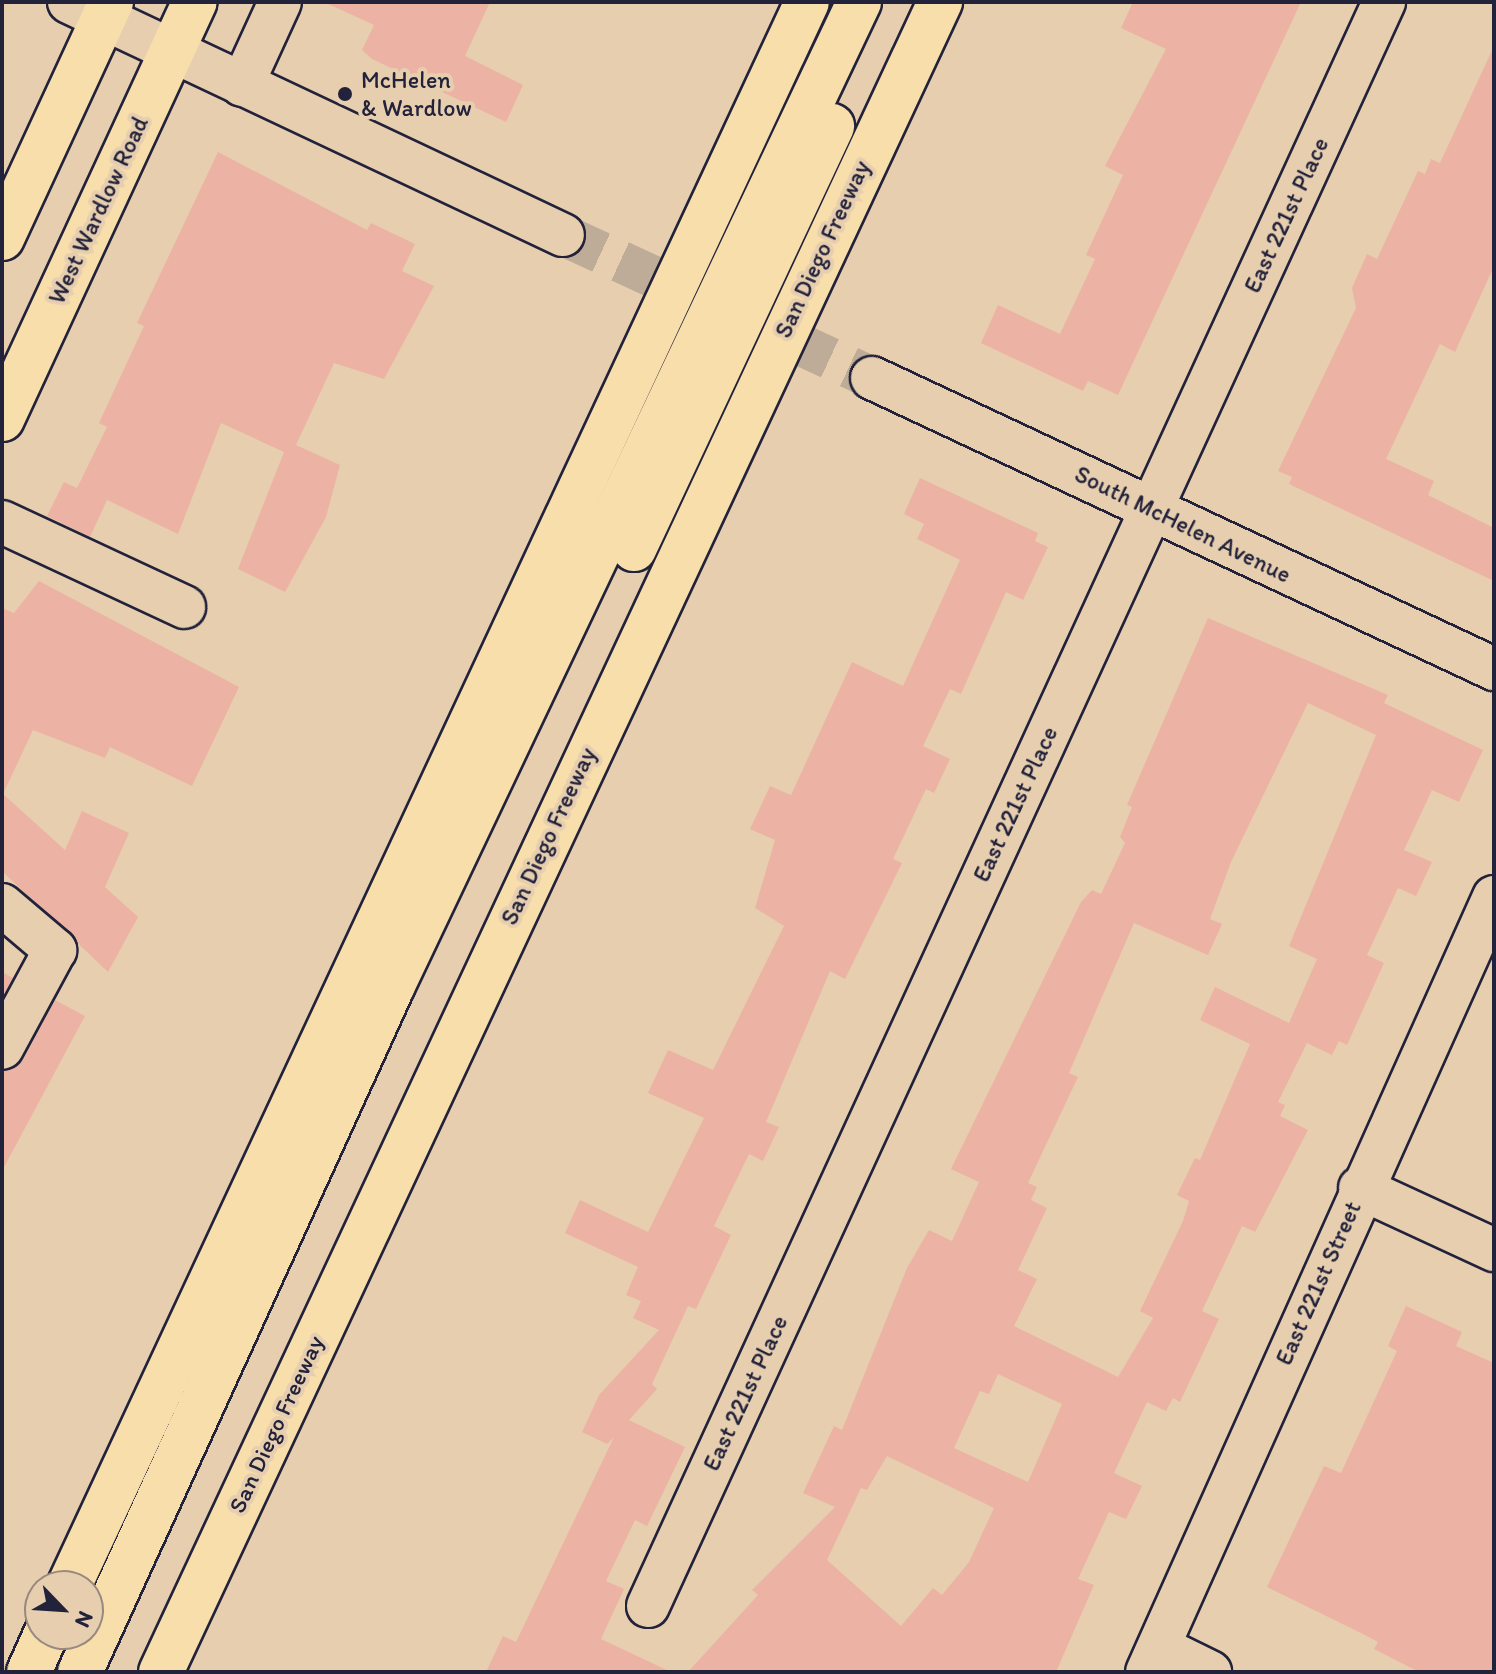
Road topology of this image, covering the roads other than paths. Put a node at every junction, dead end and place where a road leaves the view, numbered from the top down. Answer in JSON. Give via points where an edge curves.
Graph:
{"nodes":[{"id":1,"x":195,"y":2,"type":"edge"},
{"id":2,"x":280,"y":2,"type":"edge"},
{"id":3,"x":807,"y":2,"type":"edge"},
{"id":4,"x":859,"y":2,"type":"edge"},
{"id":5,"x":891,"y":2,"type":"edge"},
{"id":6,"x":940,"y":2,"type":"edge"},
{"id":7,"x":1384,"y":2,"type":"edge"},
{"id":8,"x":95,"y":7,"type":"edge"},
{"id":9,"x":172,"y":51,"type":"junction"},
{"id":10,"x":242,"y":85,"type":"junction"},
{"id":11,"x":563,"y":235,"type":"tunnel mouth"},
{"id":12,"x":2,"y":238,"type":"edge"},
{"id":13,"x":872,"y":378,"type":"tunnel mouth"},
{"id":14,"x":2,"y":419,"type":"edge"},
{"id":15,"x":1149,"y":511,"type":"junction"},
{"id":16,"x":2,"y":522,"type":"edge"},
{"id":17,"x":184,"y":607,"type":"dead end"},
{"id":18,"x":1494,"y":669,"type":"edge"},
{"id":19,"x":1494,"y":897,"type":"edge"},
{"id":20,"x":2,"y":905,"type":"edge"},
{"id":21,"x":2,"y":1048,"type":"edge"},
{"id":22,"x":1360,"y":1188,"type":"junction"},
{"id":23,"x":1494,"y":1250,"type":"edge"},
{"id":24,"x":76,"y":1570,"type":"edge"},
{"id":25,"x":648,"y":1606,"type":"dead end"},
{"id":26,"x":39,"y":1650,"type":"edge"},
{"id":27,"x":1153,"y":1660,"type":"edge"},
{"id":28,"x":29,"y":1672,"type":"edge"},
{"id":29,"x":80,"y":1672,"type":"edge"},
{"id":30,"x":112,"y":1672,"type":"edge"},
{"id":31,"x":161,"y":1672,"type":"edge"},
{"id":32,"x":1210,"y":1672,"type":"edge"}],
"edges":[{"from":1,"to":9,"type":"main road","name":"West Wardlow Road"},
{"from":2,"to":10,"type":"street"},
{"from":3,"to":24,"type":"main road"},
{"from":4,"to":29,"type":"main road","via":[[392,987]]},
{"from":5,"to":30,"type":"main road","via":[[434,968]]},
{"from":6,"to":31,"type":"main road","name":"San Diego Freeway"},
{"from":7,"to":15,"type":"street","name":"East 221st Place"},
{"from":8,"to":9,"type":"street"},
{"from":8,"to":12,"type":"main road"},
{"from":9,"to":10,"type":"street"},
{"from":9,"to":14,"type":"main road","name":"West Wardlow Road"},
{"from":10,"to":11,"type":"street"},
{"from":13,"to":15,"type":"street","name":"South McHelen Avenue"},
{"from":15,"to":18,"type":"street","name":"South McHelen Avenue"},
{"from":15,"to":25,"type":"street","name":"East 221st Place"},
{"from":16,"to":17,"type":"street"},
{"from":19,"to":22,"type":"street","name":"East 221st Street"},
{"from":20,"to":21,"type":"street","via":[[55,950]]},
{"from":22,"to":23,"type":"street"},
{"from":22,"to":27,"type":"street","name":"East 221st Street"},
{"from":26,"to":28,"type":"main road"},
{"from":27,"to":32,"type":"street"}]}
